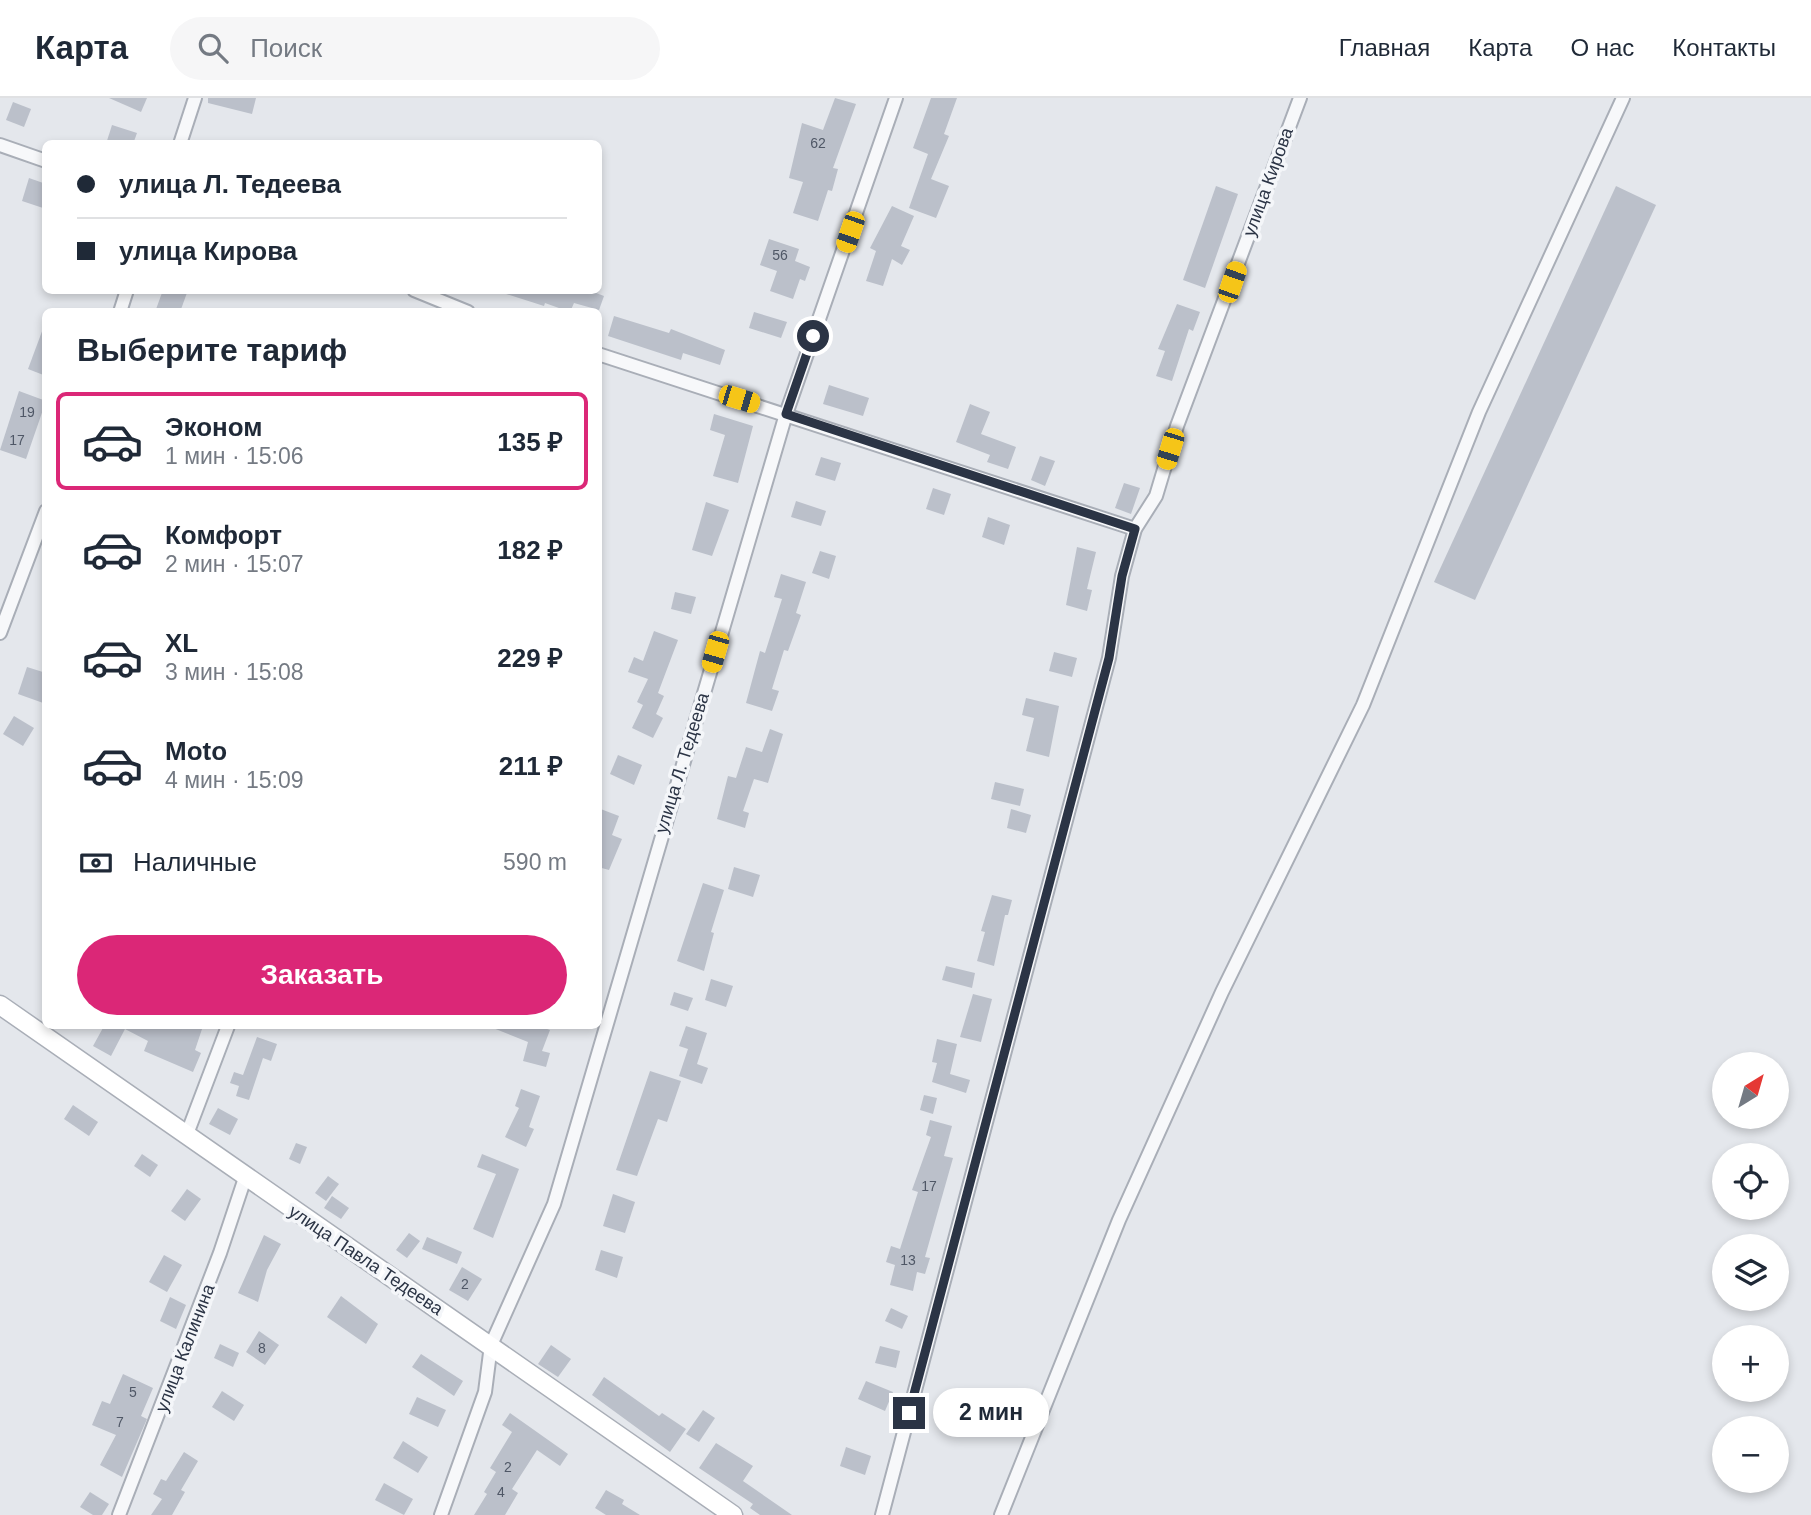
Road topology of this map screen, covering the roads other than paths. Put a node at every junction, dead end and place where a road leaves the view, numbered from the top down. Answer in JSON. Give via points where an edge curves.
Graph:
{"nodes":[{"id":1,"x":195,"y":98,"type":"edge"},
{"id":2,"x":896,"y":98,"type":"edge"},
{"id":3,"x":1300,"y":98,"type":"edge"},
{"id":4,"x":1623,"y":98,"type":"edge"},
{"id":5,"x":181,"y":140,"type":"edge"},
{"id":6,"x":0,"y":145,"type":"edge"},
{"id":7,"x":42,"y":160,"type":"edge"},
{"id":8,"x":424,"y":294,"type":"edge"},
{"id":9,"x":458,"y":308,"type":"edge"},
{"id":10,"x":602,"y":355,"type":"edge"},
{"id":11,"x":786,"y":414,"type":"junction"},
{"id":12,"x":42,"y":522,"type":"edge"},
{"id":13,"x":1135,"y":529,"type":"junction"},
{"id":14,"x":0,"y":633,"type":"edge"},
{"id":15,"x":0,"y":1005,"type":"edge"},
{"id":16,"x":227,"y":1029,"type":"edge"},
{"id":17,"x":187,"y":1134,"type":"junction"},
{"id":18,"x":245,"y":1178,"type":"junction"},
{"id":19,"x":491,"y":1345,"type":"junction"},
{"id":20,"x":726,"y":1513,"type":"edge"},
{"id":21,"x":119,"y":1515,"type":"edge"},
{"id":22,"x":441,"y":1515,"type":"edge"},
{"id":23,"x":882,"y":1515,"type":"edge"},
{"id":24,"x":1001,"y":1515,"type":"edge"}],
"edges":[{"from":1,"to":5,"type":"street"},
{"from":2,"to":11,"type":"street","name":"улица Л. Тедеева"},
{"from":3,"to":13,"type":"street","name":"улица Кирова","via":[[1177,426],[1156,496]]},
{"from":4,"to":24,"type":"street","via":[[1479,412],[1363,705],[1222,992],[1118,1220]]},
{"from":6,"to":7,"type":"street"},
{"from":8,"to":9,"type":"street"},
{"from":10,"to":11,"type":"street"},
{"from":11,"to":13,"type":"street"},
{"from":11,"to":19,"type":"street","name":"улица Л. Тедеева","via":[[554,1204]]},
{"from":12,"to":14,"type":"street"},
{"from":13,"to":23,"type":"street","name":"улица Кирова","via":[[1109,658]]},
{"from":15,"to":17,"type":"main road","name":"улица Павла Тедеева"},
{"from":16,"to":17,"type":"street"},
{"from":17,"to":18,"type":"main road","name":"улица Павла Тедеева"},
{"from":18,"to":19,"type":"main road","name":"улица Павла Тедеева"},
{"from":18,"to":21,"type":"street","name":"улица Калинина"},
{"from":19,"to":20,"type":"main road","name":"улица Павла Тедеева"},
{"from":19,"to":22,"type":"street","name":"улица Л. Тедеева","via":[[485,1392]]}]}
